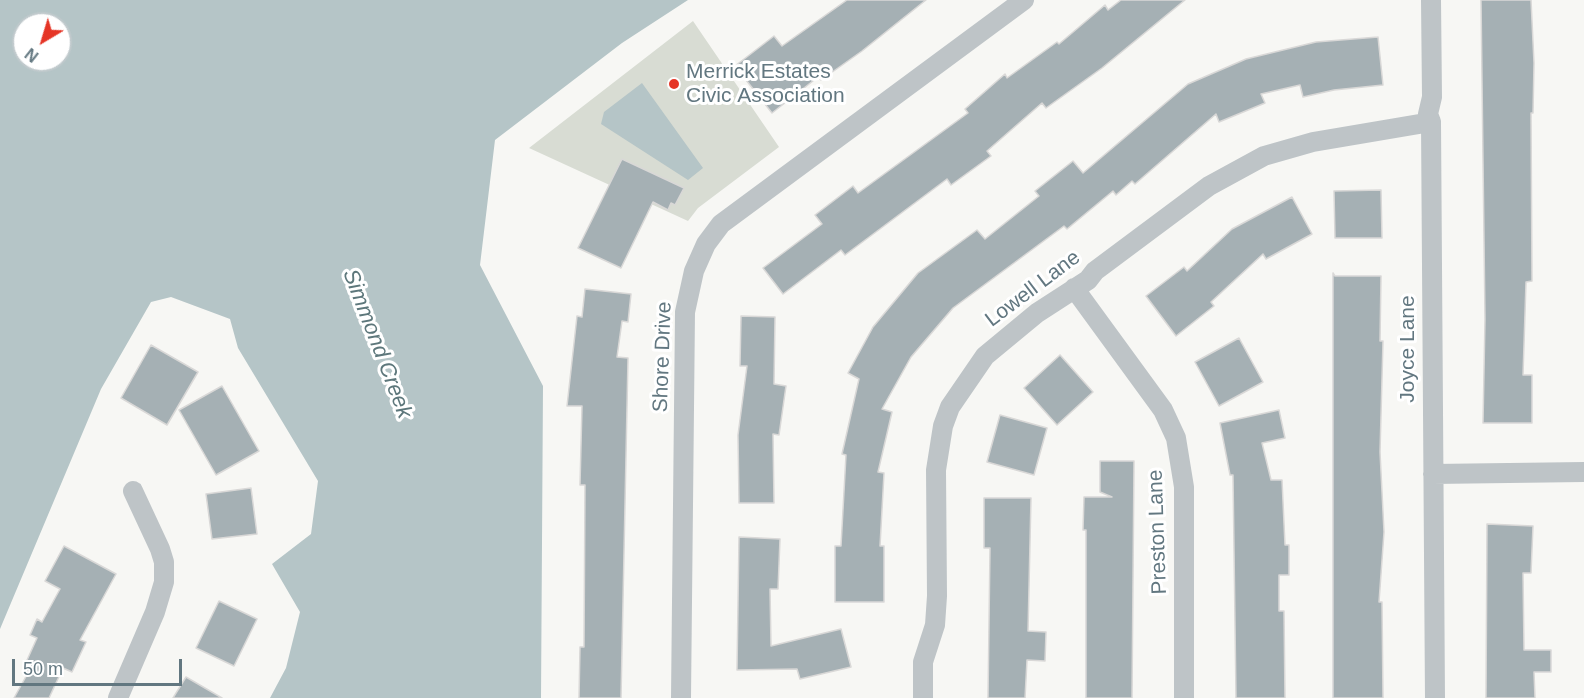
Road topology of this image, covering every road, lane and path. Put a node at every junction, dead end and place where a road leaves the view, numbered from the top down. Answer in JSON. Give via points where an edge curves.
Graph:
{"nodes":[{"id":1,"x":1024,"y":0,"type":"edge"},
{"id":2,"x":1431,"y":0,"type":"edge"},
{"id":3,"x":1431,"y":122,"type":"junction"},
{"id":4,"x":1074,"y":288,"type":"junction"},
{"id":5,"x":1584,"y":472,"type":"edge"},
{"id":6,"x":1433,"y":474,"type":"junction"},
{"id":7,"x":133,"y":491,"type":"dead end"},
{"id":8,"x":118,"y":698,"type":"edge"},
{"id":9,"x":681,"y":698,"type":"edge"},
{"id":10,"x":923,"y":698,"type":"edge"},
{"id":11,"x":1184,"y":698,"type":"edge"},
{"id":12,"x":1435,"y":698,"type":"edge"}],
"edges":[{"from":1,"to":9,"type":"street","name":"Shore Drive","via":[[721,224],[706,244],[694,271],[685,312]]},
{"from":2,"to":3,"type":"street","name":"Joyce Lane"},
{"from":3,"to":4,"type":"street","name":"Lowell Lane","via":[[1313,142],[1264,156],[1209,186]]},
{"from":3,"to":6,"type":"street","name":"Joyce Lane"},
{"from":4,"to":10,"type":"street","name":"Lowell Lane","via":[[985,356],[950,407],[943,426],[936,470],[935,625],[923,662]]},
{"from":4,"to":11,"type":"street","name":"Preston Lane","via":[[1163,410],[1176,438],[1184,487]]},
{"from":5,"to":6,"type":"street"},
{"from":6,"to":12,"type":"street","name":"Joyce Lane"},
{"from":7,"to":8,"type":"street","via":[[160,549],[164,582]]}]}
